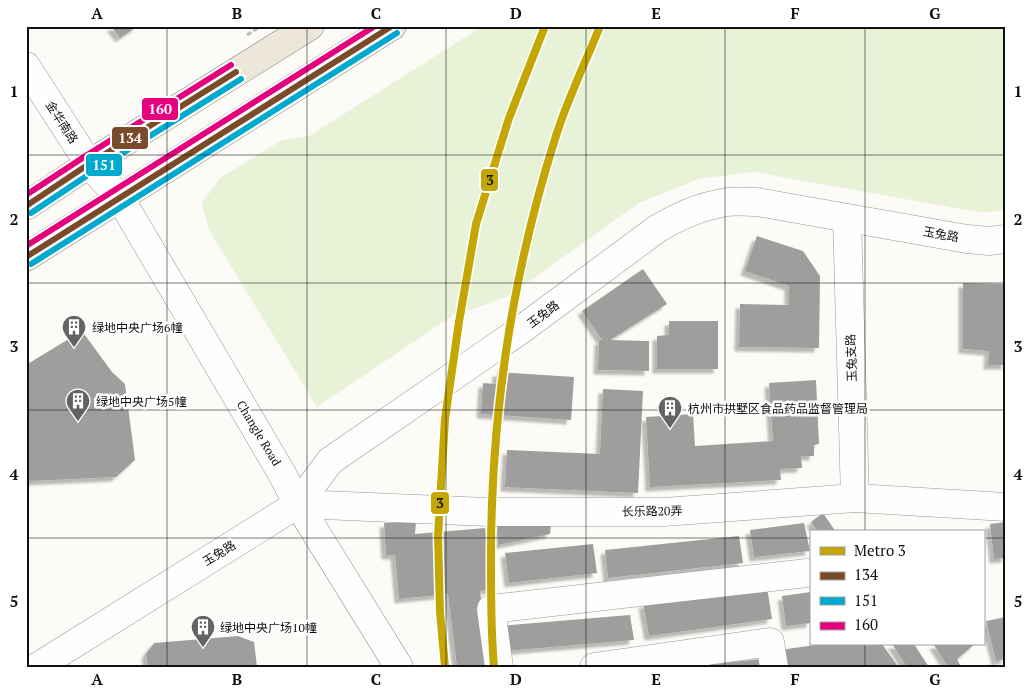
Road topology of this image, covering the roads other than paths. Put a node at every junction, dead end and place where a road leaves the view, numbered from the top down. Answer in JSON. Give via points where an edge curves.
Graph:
{"nodes":[{"id":1,"x":310,"y":26,"type":"edge"},
{"id":2,"x":392,"y":26,"type":"edge"},
{"id":3,"x":26,"y":66,"type":"edge"},
{"id":4,"x":89,"y":164,"type":"junction"},
{"id":5,"x":120,"y":198,"type":"junction"},
{"id":6,"x":26,"y":206,"type":"edge"},
{"id":7,"x":847,"y":218,"type":"junction"},
{"id":8,"x":1006,"y":239,"type":"edge"},
{"id":9,"x":26,"y":257,"type":"edge"},
{"id":10,"x":855,"y":498,"type":"junction"},
{"id":11,"x":298,"y":504,"type":"junction"},
{"id":12,"x":1006,"y":507,"type":"edge"},
{"id":13,"x":807,"y":574,"type":"dead end"},
{"id":14,"x":631,"y":664,"type":"edge"},
{"id":15,"x":37,"y":667,"type":"edge"},
{"id":16,"x":399,"y":667,"type":"edge"},
{"id":17,"x":499,"y":667,"type":"edge"},
{"id":18,"x":594,"y":667,"type":"edge"},
{"id":19,"x":774,"y":667,"type":"edge"}],
"edges":[{"from":1,"to":4,"type":"main road"},
{"from":2,"to":5,"type":"main road"},
{"from":3,"to":4,"type":"street","name":"金华南路"},
{"from":4,"to":5,"type":"street","name":"金华南路"},
{"from":4,"to":6,"type":"main road"},
{"from":5,"to":9,"type":"main road"},
{"from":5,"to":11,"type":"street","name":"Changle Road"},
{"from":7,"to":8,"type":"street","name":"玉兔路","via":[[967,239]]},
{"from":7,"to":10,"type":"street","name":"玉兔支路"},
{"from":7,"to":11,"type":"street","name":"玉兔路","via":[[757,202],[723,202],[673,220],[330,461]]},
{"from":10,"to":11,"type":"street","name":"长乐路20弄","via":[[664,512],[488,512]]},
{"from":10,"to":12,"type":"street","name":"长乐路20弄"},
{"from":11,"to":15,"type":"street","name":"玉兔路"},
{"from":11,"to":16,"type":"street","name":"Changle Road"},
{"from":13,"to":17,"type":"street","via":[[491,609]]},
{"from":14,"to":18,"type":"street"},
{"from":14,"to":19,"type":"street","via":[[770,642]]}]}
